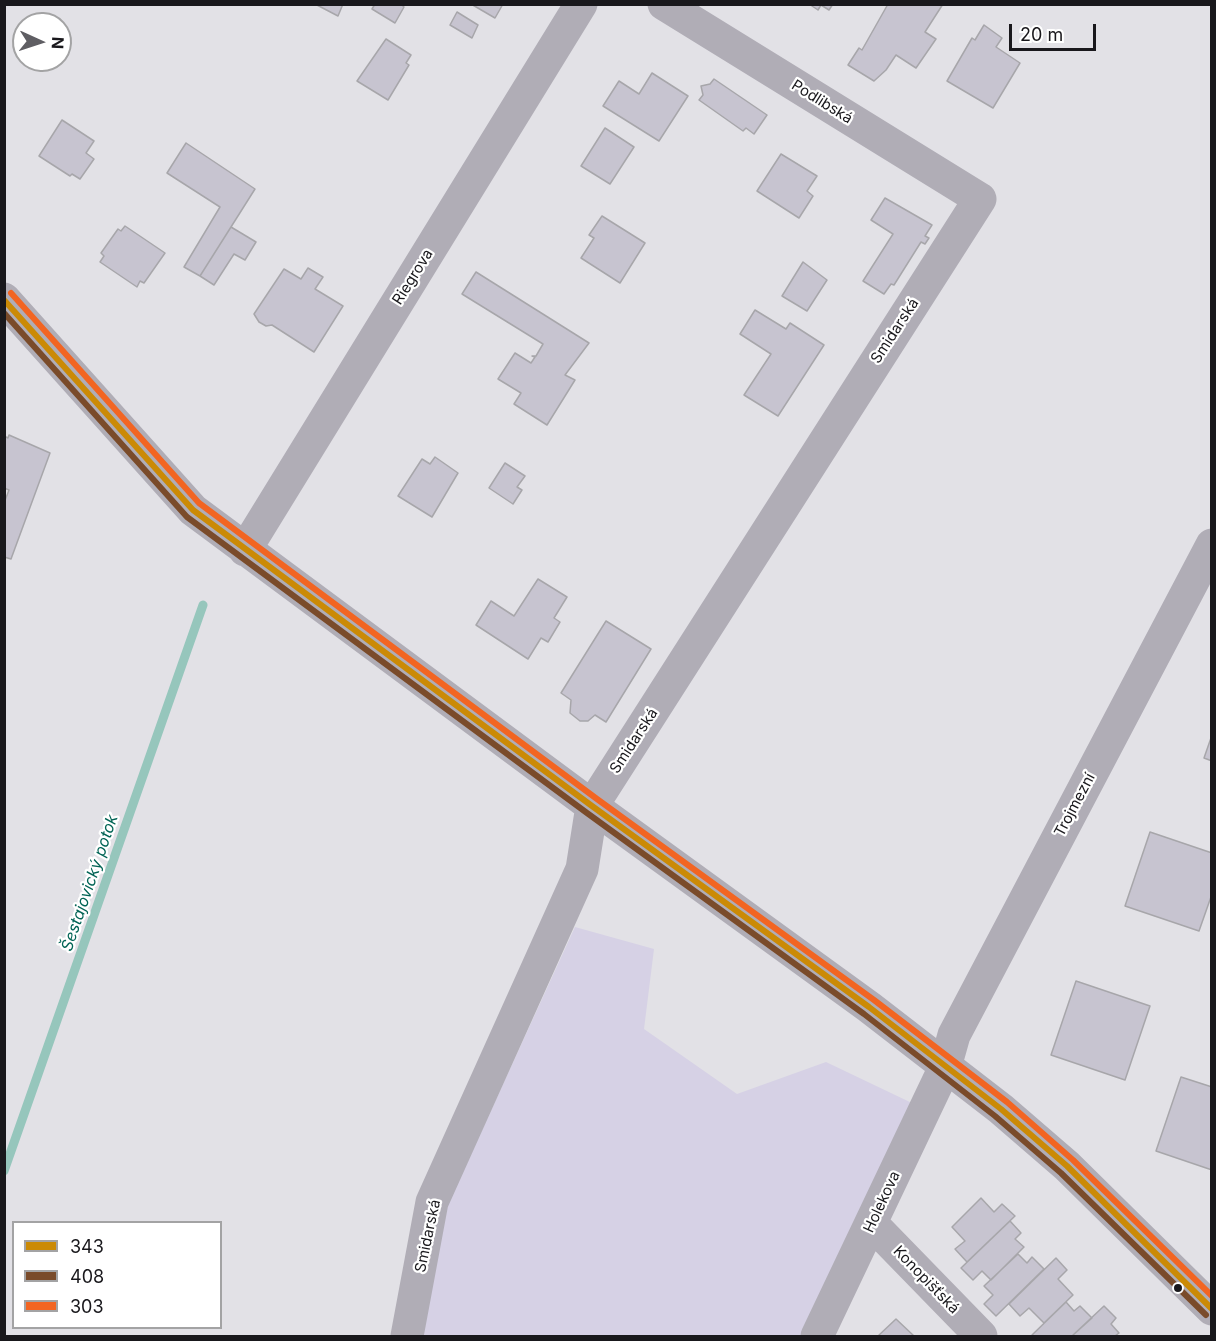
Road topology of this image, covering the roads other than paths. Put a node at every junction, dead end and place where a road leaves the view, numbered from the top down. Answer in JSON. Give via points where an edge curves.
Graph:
{"nodes":[{"id":1,"x":581,"y":4,"type":"edge"},
{"id":2,"x":664,"y":4,"type":"edge"},
{"id":3,"x":980,"y":199,"type":"joint"},
{"id":4,"x":4,"y":299,"type":"edge"},
{"id":5,"x":1212,"y":545,"type":"edge"},
{"id":6,"x":245,"y":550,"type":"junction"},
{"id":7,"x":592,"y":806,"type":"junction"},
{"id":8,"x":945,"y":1066,"type":"junction"},
{"id":9,"x":872,"y":1224,"type":"junction"},
{"id":10,"x":1212,"y":1309,"type":"edge"},
{"id":11,"x":407,"y":1336,"type":"edge"},
{"id":12,"x":818,"y":1336,"type":"edge"},
{"id":13,"x":981,"y":1336,"type":"edge"}],
"edges":[{"from":1,"to":6,"type":"street","name":"Riegrova"},
{"from":2,"to":3,"type":"street","name":"Podlibská"},
{"from":3,"to":7,"type":"street","name":"Smidarská"},
{"from":4,"to":6,"type":"street","via":[[193,510]]},
{"from":5,"to":8,"type":"street","name":"Trojmezní","via":[[954,1035]]},
{"from":6,"to":7,"type":"street"},
{"from":7,"to":8,"type":"street"},
{"from":7,"to":11,"type":"street","name":"Smidarská","via":[[582,868],[432,1202]]},
{"from":8,"to":9,"type":"street","name":"Holekova"},
{"from":8,"to":10,"type":"street","via":[[1046,1146]]},
{"from":9,"to":12,"type":"street","name":"Holekova"},
{"from":9,"to":13,"type":"street","name":"Konopišťská"}]}
